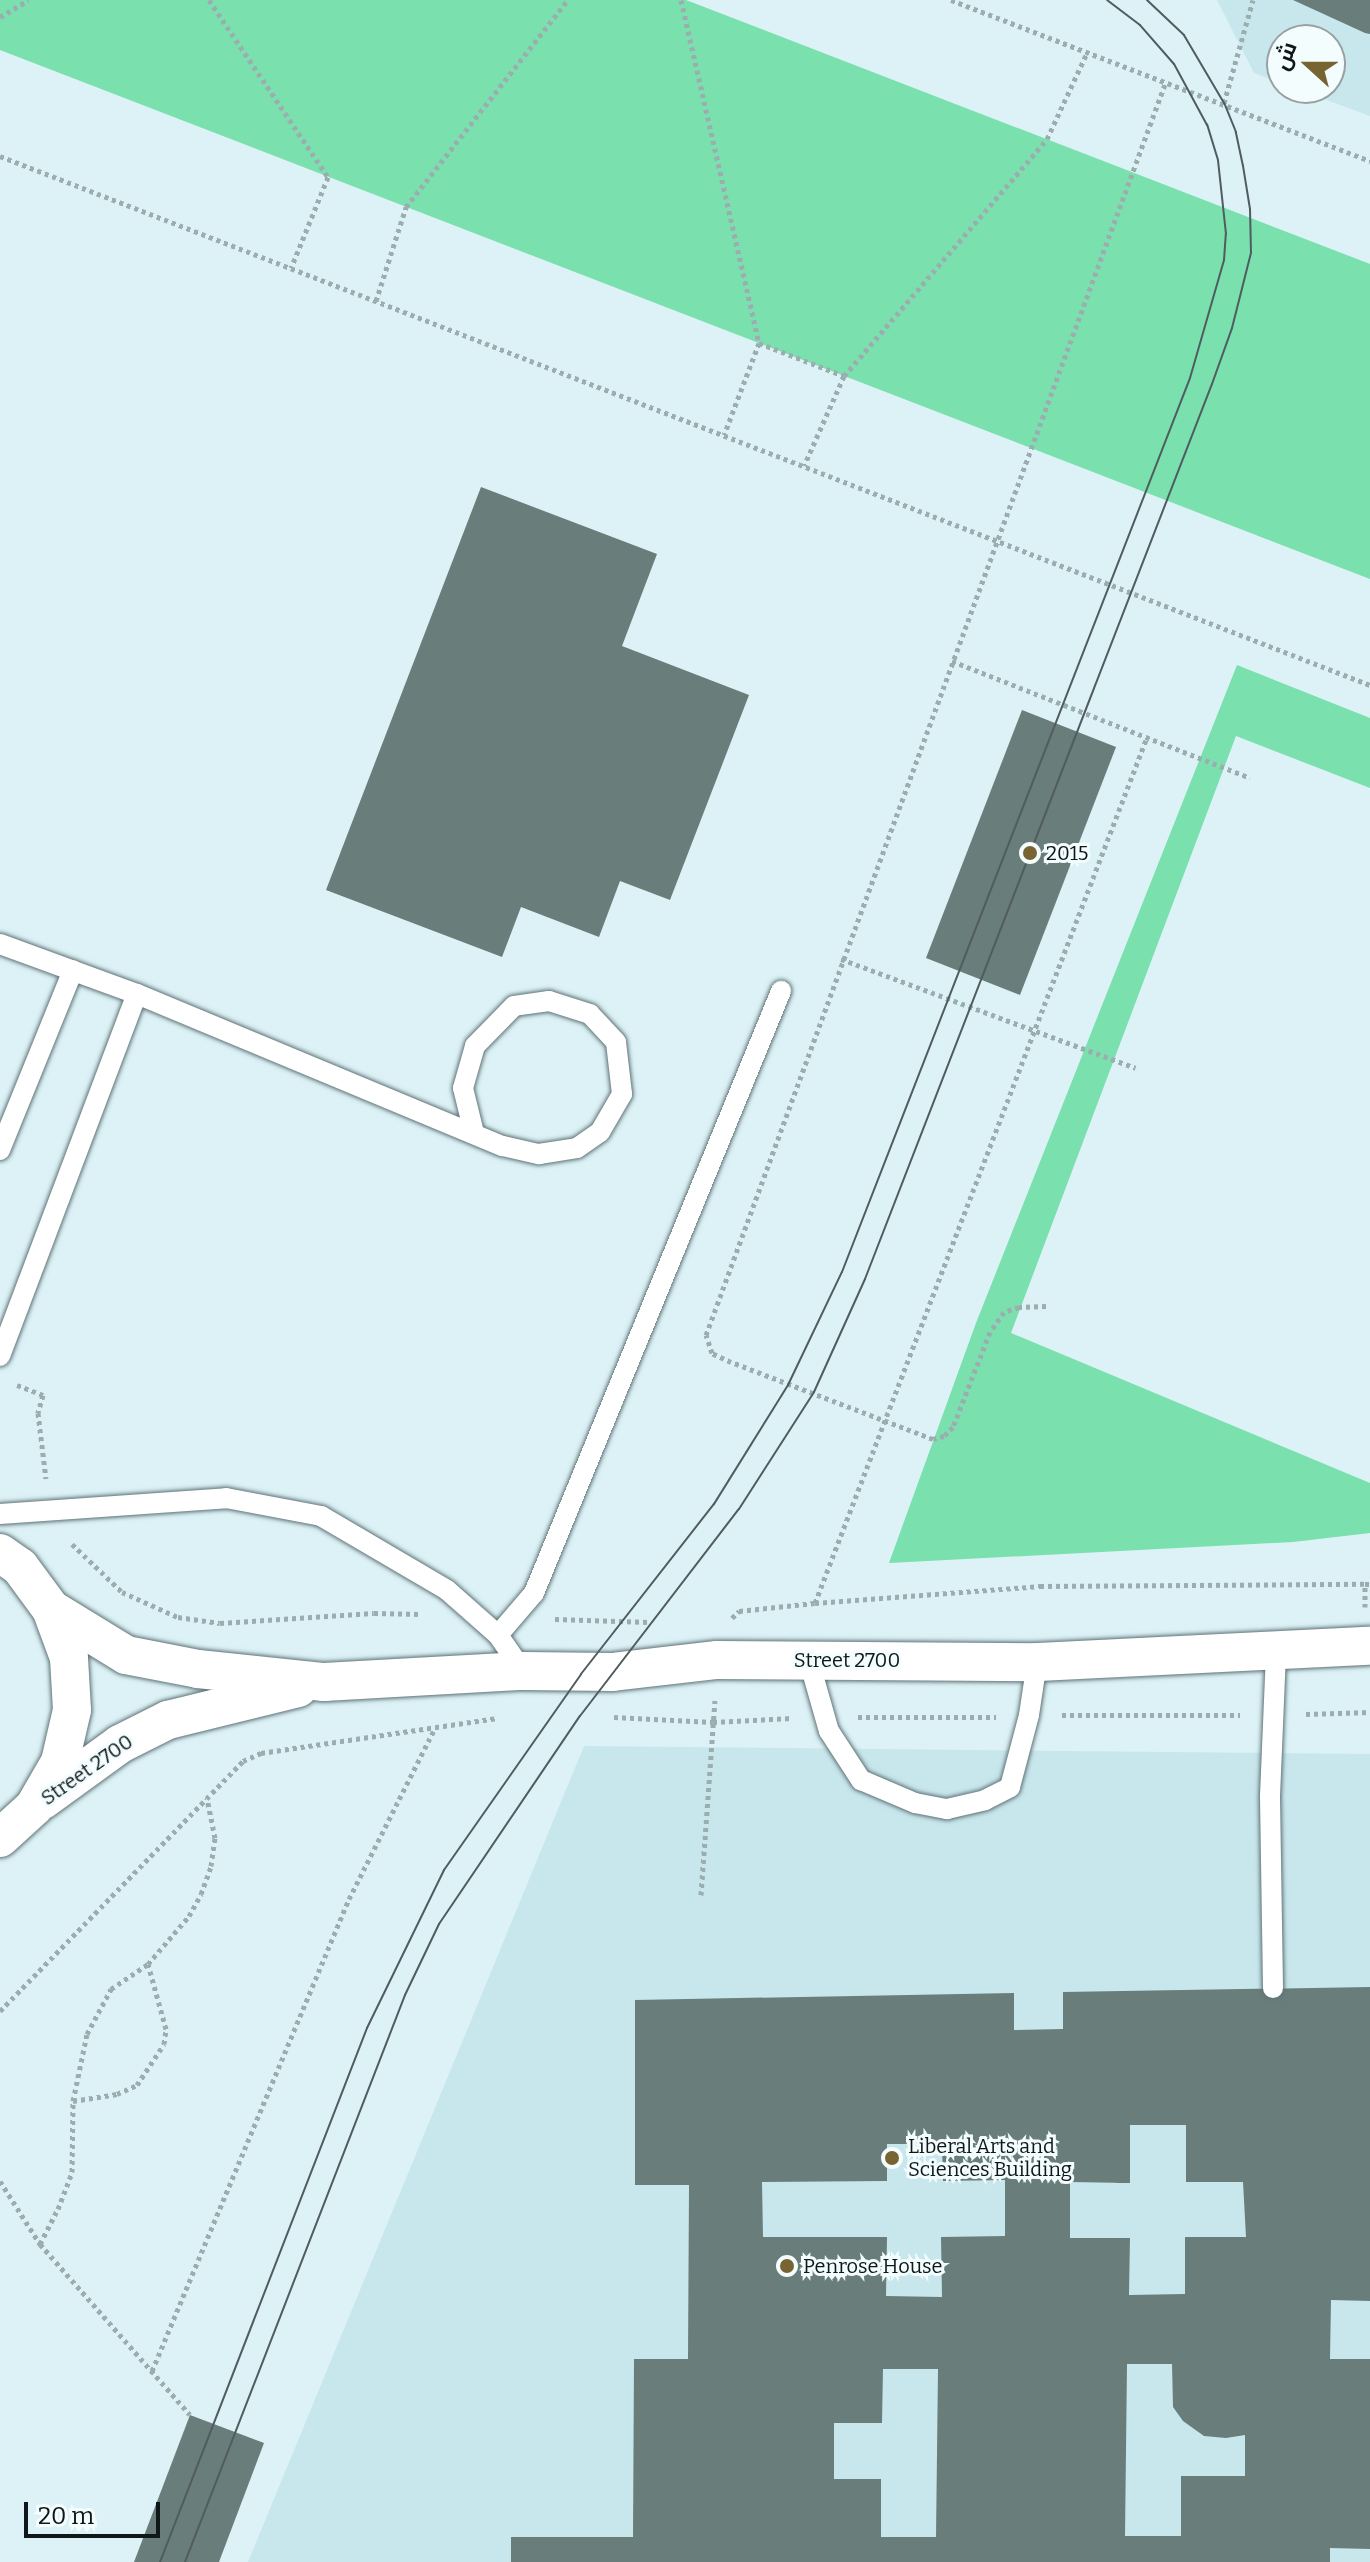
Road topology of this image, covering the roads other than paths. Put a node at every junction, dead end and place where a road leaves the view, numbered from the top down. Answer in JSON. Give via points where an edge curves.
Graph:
{"nodes":[{"id":1,"x":0,"y":944,"type":"edge"},
{"id":2,"x":73,"y":970,"type":"junction"},
{"id":3,"x":781,"y":991,"type":"dead end"},
{"id":4,"x":137,"y":994,"type":"junction"},
{"id":5,"x":474,"y":1133,"type":"junction"},
{"id":6,"x":0,"y":1150,"type":"edge"},
{"id":7,"x":5,"y":1324,"type":"edge"},
{"id":8,"x":0,"y":1356,"type":"edge"},
{"id":9,"x":0,"y":1514,"type":"edge"},
{"id":10,"x":0,"y":1520,"type":"edge"},
{"id":11,"x":10,"y":1560,"type":"edge"},
{"id":12,"x":51,"y":1609,"type":"junction"},
{"id":13,"x":498,"y":1635,"type":"junction"},
{"id":14,"x":1370,"y":1646,"type":"edge"},
{"id":15,"x":1276,"y":1651,"type":"junction"},
{"id":16,"x":809,"y":1661,"type":"junction"},
{"id":17,"x":1037,"y":1662,"type":"junction"},
{"id":18,"x":523,"y":1671,"type":"junction"},
{"id":19,"x":324,"y":1682,"type":"junction"},
{"id":20,"x":34,"y":1807,"type":"junction"},
{"id":21,"x":0,"y":1838,"type":"edge"},
{"id":22,"x":1273,"y":1988,"type":"dead end"}],
"edges":[{"from":1,"to":2,"type":"lane"},
{"from":2,"to":4,"type":"lane"},
{"from":2,"to":6,"type":"lane"},
{"from":3,"to":13,"type":"lane","via":[[547,1564],[534,1593]]},
{"from":4,"to":5,"type":"lane"},
{"from":4,"to":7,"type":"lane"},
{"from":5,"to":5,"type":"lane","via":[[539,1154],[577,1148],[600,1132],[622,1094],[616,1042],[590,1014],[549,1001],[514,1006],[475,1046],[463,1088]]},
{"from":7,"to":8,"type":"lane"},
{"from":9,"to":13,"type":"lane","via":[[226,1498],[321,1516],[447,1590]]},
{"from":10,"to":11,"type":"lane"},
{"from":11,"to":12,"type":"street"},
{"from":12,"to":19,"type":"street","name":"Street 2700","via":[[126,1655],[198,1669]]},
{"from":12,"to":20,"type":"street","via":[[69,1658],[72,1710],[60,1762]]},
{"from":13,"to":18,"type":"lane"},
{"from":14,"to":15,"type":"street","name":"Street 2700"},
{"from":15,"to":17,"type":"street","name":"Street 2700"},
{"from":15,"to":22,"type":"lane"},
{"from":16,"to":17,"type":"street","name":"Street 2700"},
{"from":16,"to":17,"type":"lane","via":[[829,1731],[861,1780],[915,1803],[947,1809],[985,1800],[1010,1787]]},
{"from":16,"to":18,"type":"street","name":"Street 2700","via":[[717,1660],[581,1674]]},
{"from":18,"to":19,"type":"street","name":"Street 2700"},
{"from":19,"to":20,"type":"street","name":"Street 2700","via":[[168,1720],[120,1744]]},
{"from":20,"to":21,"type":"street"}]}
